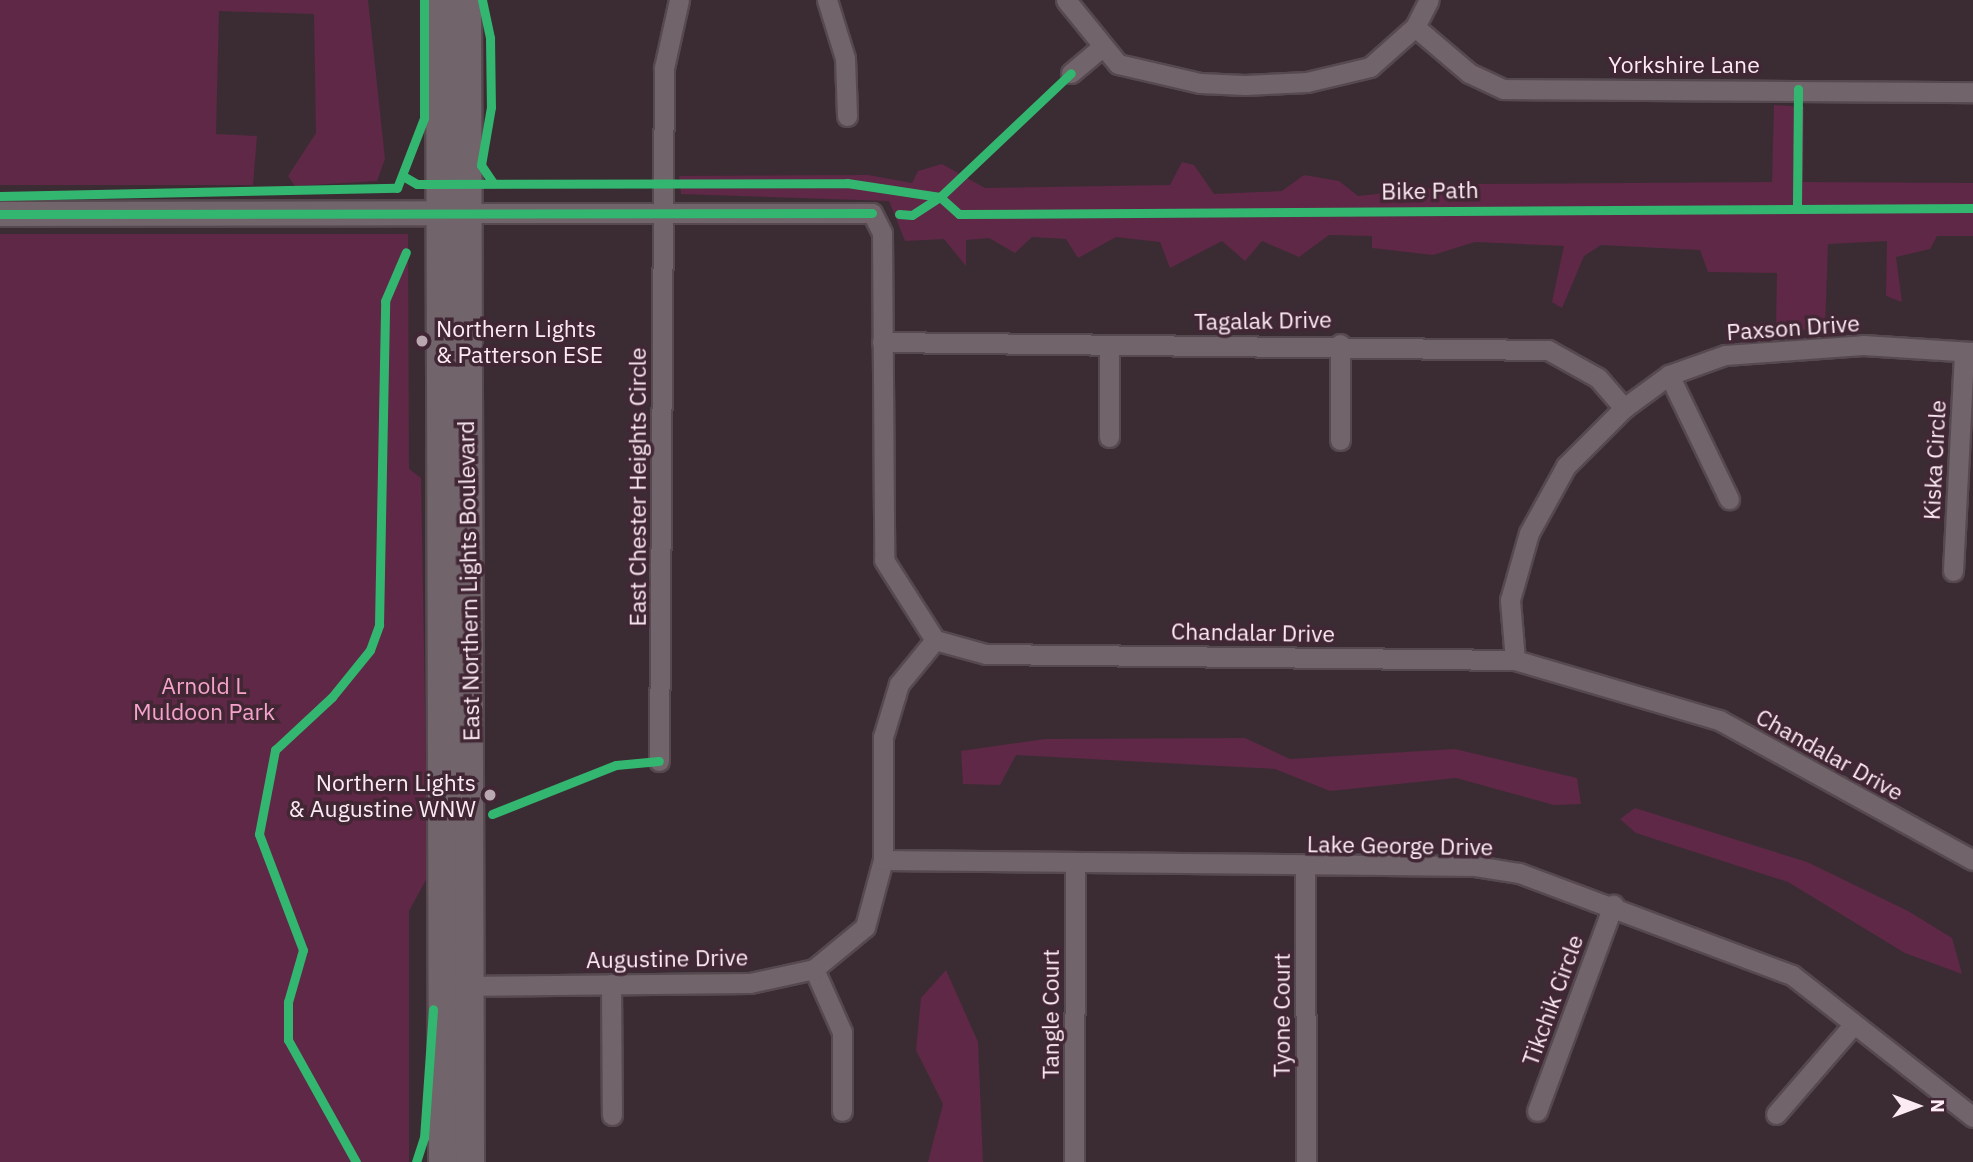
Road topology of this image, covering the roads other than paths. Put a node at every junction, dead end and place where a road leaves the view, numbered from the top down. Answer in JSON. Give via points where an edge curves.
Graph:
{"nodes":[{"id":1,"x":440,"y":0,"type":"edge"},
{"id":2,"x":467,"y":0,"type":"edge"},
{"id":3,"x":679,"y":0,"type":"edge"},
{"id":4,"x":827,"y":0,"type":"edge"},
{"id":5,"x":1066,"y":0,"type":"edge"},
{"id":6,"x":1429,"y":0,"type":"edge"},
{"id":7,"x":1415,"y":27,"type":"junction"},
{"id":8,"x":1100,"y":48,"type":"junction"},
{"id":9,"x":1071,"y":74,"type":"dead end"},
{"id":10,"x":1973,"y":92,"type":"edge"},
{"id":11,"x":847,"y":116,"type":"dead end"},
{"id":12,"x":663,"y":213,"type":"junction"},
{"id":13,"x":0,"y":214,"type":"edge"},
{"id":14,"x":452,"y":214,"type":"junction"},
{"id":15,"x":882,"y":342,"type":"junction"},
{"id":16,"x":1340,"y":344,"type":"junction"},
{"id":17,"x":1109,"y":347,"type":"junction"},
{"id":18,"x":1968,"y":352,"type":"edge"},
{"id":19,"x":1669,"y":376,"type":"junction"},
{"id":20,"x":1624,"y":408,"type":"junction"},
{"id":21,"x":1109,"y":437,"type":"dead end"},
{"id":22,"x":1340,"y":440,"type":"dead end"},
{"id":23,"x":1729,"y":499,"type":"dead end"},
{"id":24,"x":1953,"y":571,"type":"dead end"},
{"id":25,"x":935,"y":640,"type":"junction"},
{"id":26,"x":1515,"y":660,"type":"junction"},
{"id":27,"x":659,"y":761,"type":"dead end"},
{"id":28,"x":883,"y":860,"type":"junction"},
{"id":29,"x":1973,"y":860,"type":"edge"},
{"id":30,"x":1075,"y":867,"type":"junction"},
{"id":31,"x":1305,"y":868,"type":"junction"},
{"id":32,"x":1613,"y":905,"type":"junction"},
{"id":33,"x":814,"y":969,"type":"junction"},
{"id":34,"x":611,"y":984,"type":"junction"},
{"id":35,"x":456,"y":986,"type":"junction"},
{"id":36,"x":1854,"y":1024,"type":"junction"},
{"id":37,"x":842,"y":1111,"type":"dead end"},
{"id":38,"x":1537,"y":1111,"type":"dead end"},
{"id":39,"x":1776,"y":1114,"type":"dead end"},
{"id":40,"x":612,"y":1115,"type":"dead end"},
{"id":41,"x":1973,"y":1117,"type":"edge"},
{"id":42,"x":443,"y":1162,"type":"edge"},
{"id":43,"x":470,"y":1162,"type":"edge"},
{"id":44,"x":1074,"y":1162,"type":"edge"},
{"id":45,"x":1306,"y":1162,"type":"edge"}],
"edges":[{"from":1,"to":14,"type":"main road","name":"East Northern Lights Boulevard"},
{"from":2,"to":14,"type":"main road","name":"East Northern Lights Boulevard"},
{"from":3,"to":12,"type":"street","name":"East Chester Heights Circle","via":[[664,68]]},
{"from":4,"to":11,"type":"street","via":[[845,58]]},
{"from":5,"to":8,"type":"street"},
{"from":6,"to":7,"type":"street"},
{"from":7,"to":8,"type":"street","via":[[1370,67],[1295,82],[1200,83],[1145,74],[1118,64]]},
{"from":7,"to":10,"type":"street","name":"Yorkshire Lane","via":[[1469,74],[1504,89]]},
{"from":8,"to":9,"type":"street"},
{"from":12,"to":14,"type":"street"},
{"from":12,"to":15,"type":"street","via":[[872,213],[882,233]]},
{"from":12,"to":27,"type":"street","name":"East Chester Heights Circle"},
{"from":13,"to":14,"type":"street"},
{"from":14,"to":35,"type":"main road","name":"East Northern Lights Boulevard"},
{"from":15,"to":17,"type":"street","name":"Tagalak Drive"},
{"from":15,"to":25,"type":"street","via":[[884,560]]},
{"from":16,"to":17,"type":"street","name":"Tagalak Drive"},
{"from":16,"to":20,"type":"street","name":"Tagalak Drive","via":[[1548,351],[1598,378]]},
{"from":16,"to":22,"type":"street"},
{"from":17,"to":21,"type":"street"},
{"from":18,"to":19,"type":"street","name":"Paxson Drive","via":[[1863,345],[1726,355]]},
{"from":18,"to":24,"type":"street","name":"Kiska Circle"},
{"from":19,"to":20,"type":"street","name":"Paxson Drive"},
{"from":19,"to":23,"type":"street"},
{"from":20,"to":26,"type":"street","name":"Paxson Drive","via":[[1566,466],[1529,533],[1510,600]]},
{"from":25,"to":26,"type":"street","name":"Chandalar Drive","via":[[986,654]]},
{"from":25,"to":28,"type":"street","name":"Augustine Drive","via":[[899,684],[883,737]]},
{"from":26,"to":29,"type":"street","name":"Chandalar Drive","via":[[1719,720]]},
{"from":28,"to":30,"type":"street","name":"Lake George Drive"},
{"from":28,"to":33,"type":"street","name":"Augustine Drive","via":[[865,927]]},
{"from":30,"to":31,"type":"street","name":"Lake George Drive"},
{"from":30,"to":44,"type":"street","name":"Tangle Court"},
{"from":31,"to":32,"type":"street","name":"Lake George Drive","via":[[1475,866]]},
{"from":31,"to":45,"type":"street","name":"Tyone Court"},
{"from":32,"to":36,"type":"street","name":"Lake George Drive","via":[[1792,975]]},
{"from":32,"to":38,"type":"street","name":"Tikchik Circle"},
{"from":33,"to":34,"type":"street","name":"Augustine Drive","via":[[750,983]]},
{"from":33,"to":37,"type":"street","via":[[842,1032]]},
{"from":34,"to":35,"type":"street","name":"Augustine Drive"},
{"from":34,"to":40,"type":"street"},
{"from":35,"to":42,"type":"main road","name":"East Northern Lights Boulevard"},
{"from":35,"to":43,"type":"main road","name":"East Northern Lights Boulevard"},
{"from":36,"to":39,"type":"street"},
{"from":36,"to":41,"type":"street","name":"Lake George Drive"}]}
